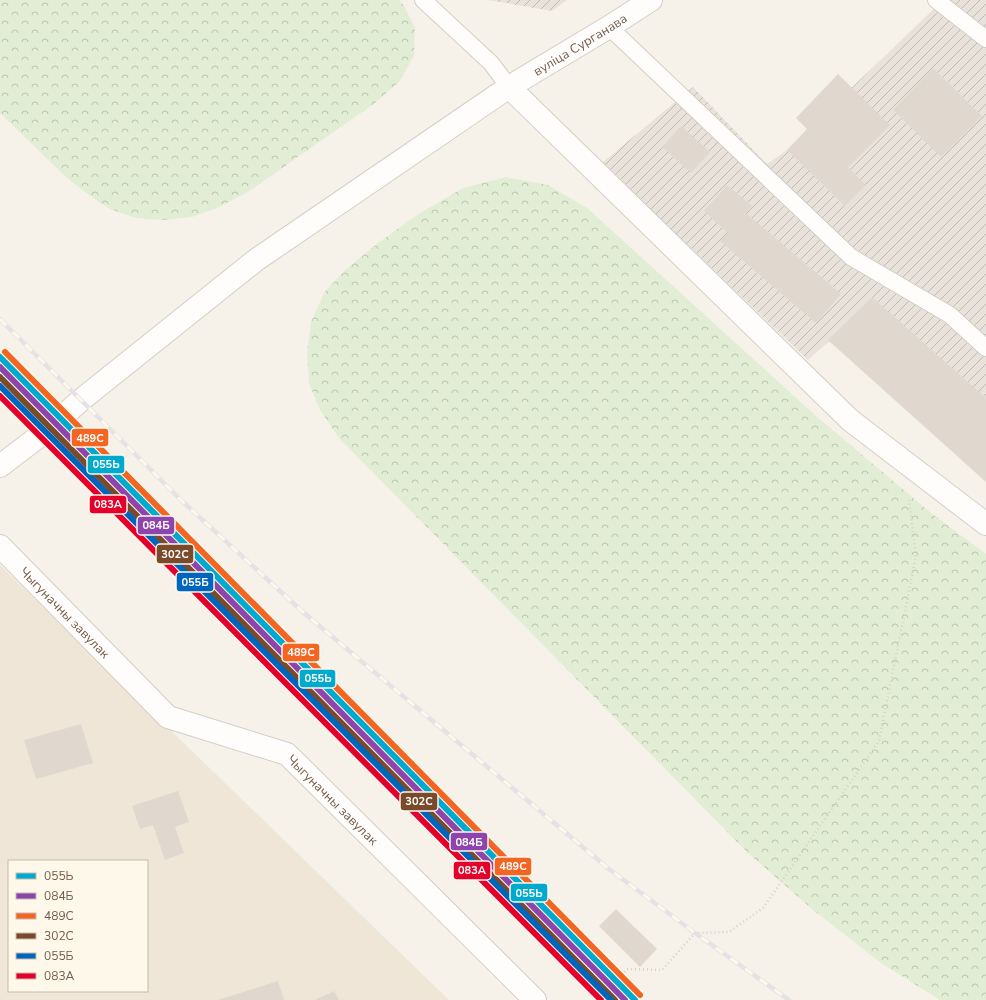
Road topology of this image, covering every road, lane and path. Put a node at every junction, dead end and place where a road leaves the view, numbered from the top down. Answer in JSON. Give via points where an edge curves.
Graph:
{"nodes":[{"id":1,"x":423,"y":0,"type":"edge"},
{"id":2,"x":651,"y":0,"type":"edge"},
{"id":3,"x":936,"y":0,"type":"edge"},
{"id":4,"x":608,"y":27,"type":"junction"},
{"id":5,"x":986,"y":39,"type":"edge"},
{"id":6,"x":509,"y":87,"type":"junction"},
{"id":7,"x":986,"y":348,"type":"edge"},
{"id":8,"x":905,"y":462,"type":"junction"},
{"id":9,"x":0,"y":466,"type":"edge"},
{"id":10,"x":986,"y":524,"type":"edge"},
{"id":11,"x":0,"y":546,"type":"edge"},
{"id":12,"x":535,"y":1000,"type":"edge"},
{"id":13,"x":596,"y":1000,"type":"edge"}],
"edges":[{"from":1,"to":6,"type":"lane","via":[[491,64]]},
{"from":2,"to":4,"type":"street","name":"вуліца Сурганава"},
{"from":3,"to":5,"type":"lane"},
{"from":4,"to":6,"type":"street","name":"вуліца Сурганава"},
{"from":4,"to":7,"type":"lane","via":[[851,257],[950,315]]},
{"from":6,"to":8,"type":"street","via":[[850,420]]},
{"from":6,"to":9,"type":"street","name":"вуліца Сурганава","via":[[256,260]]},
{"from":8,"to":10,"type":"street"},
{"from":8,"to":13,"type":"path","via":[[916,556],[879,741],[763,908],[729,932],[695,933],[662,970],[627,969]]},
{"from":11,"to":12,"type":"street","name":"Чыгуначны завулак","via":[[168,717],[287,754]]}]}
